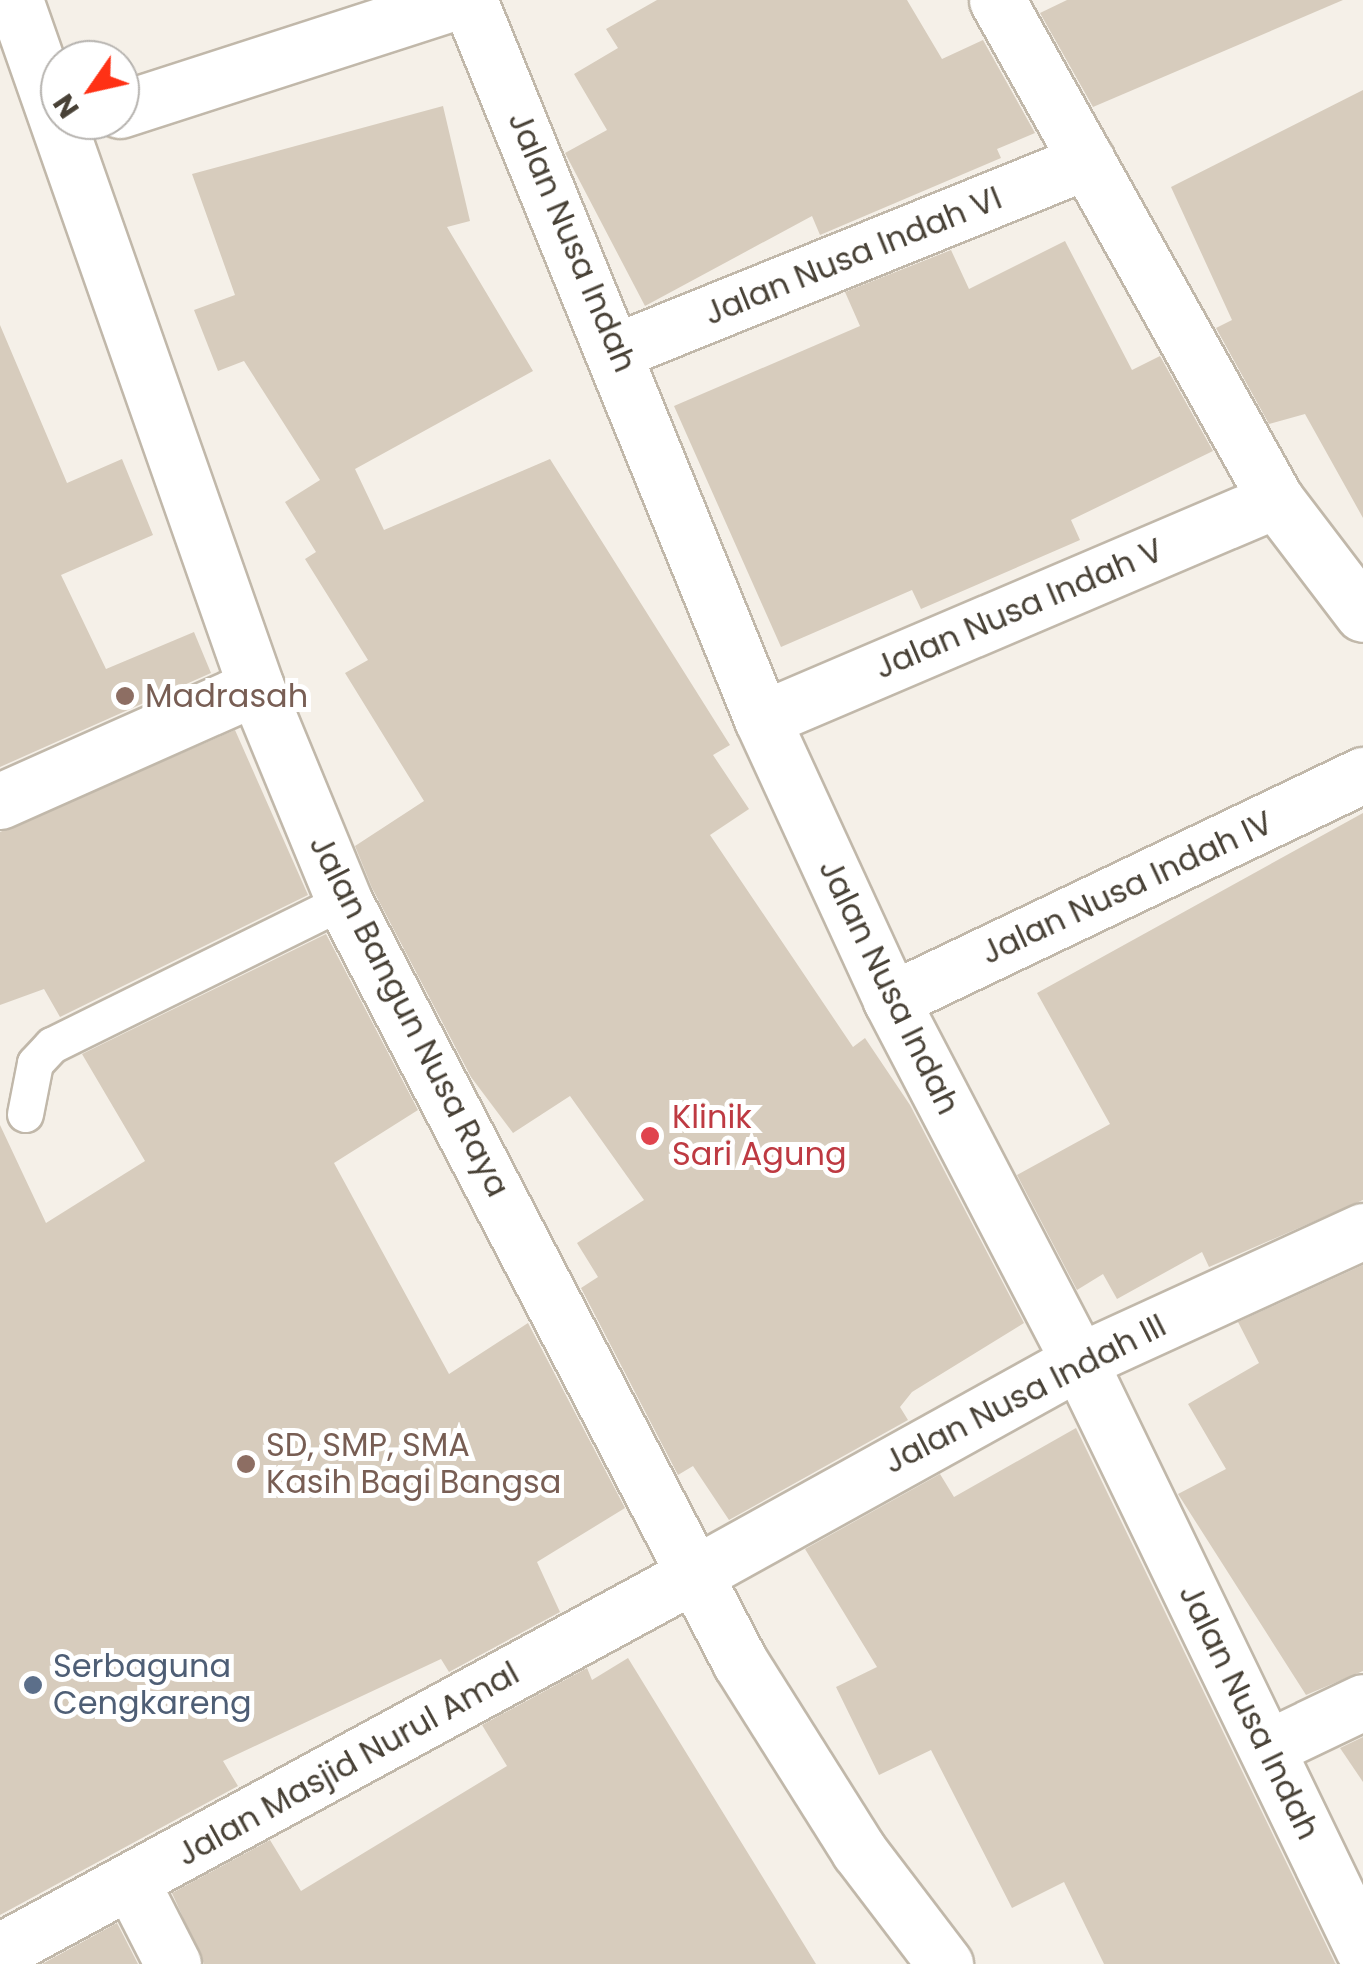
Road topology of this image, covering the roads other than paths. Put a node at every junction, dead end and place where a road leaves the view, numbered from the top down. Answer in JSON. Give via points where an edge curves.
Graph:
{"nodes":[{"id":1,"x":460,"y":0,"type":"edge"},
{"id":2,"x":469,"y":0,"type":"edge"},
{"id":3,"x":997,"y":0,"type":"edge"},
{"id":4,"x":13,"y":28,"type":"edge"},
{"id":5,"x":40,"y":73,"type":"edge"},
{"id":6,"x":140,"y":104,"type":"edge"},
{"id":7,"x":76,"y":140,"type":"edge"},
{"id":8,"x":1087,"y":161,"type":"junction"},
{"id":9,"x":619,"y":350,"type":"junction"},
{"id":10,"x":1276,"y":500,"type":"junction"},
{"id":11,"x":1363,"y":614,"type":"edge"},
{"id":12,"x":256,"y":687,"type":"junction"},
{"id":13,"x":762,"y":719,"type":"junction"},
{"id":14,"x":1363,"y":775,"type":"edge"},
{"id":15,"x":0,"y":801,"type":"edge"},
{"id":16,"x":344,"y":900,"type":"junction"},
{"id":17,"x":891,"y":1000,"type":"junction"},
{"id":18,"x":24,"y":1114,"type":"dead end"},
{"id":19,"x":1363,"y":1231,"type":"edge"},
{"id":20,"x":1078,"y":1361,"type":"junction"},
{"id":21,"x":695,"y":1574,"type":"junction"},
{"id":22,"x":1363,"y":1702,"type":"edge"},
{"id":23,"x":1267,"y":1748,"type":"junction"},
{"id":24,"x":131,"y":1882,"type":"junction"},
{"id":25,"x":1363,"y":1950,"type":"edge"},
{"id":26,"x":0,"y":1951,"type":"edge"},
{"id":27,"x":173,"y":1964,"type":"edge"},
{"id":28,"x":945,"y":1964,"type":"edge"}],
"edges":[{"from":1,"to":6,"type":"street"},
{"from":2,"to":9,"type":"street","name":"Jalan Nusa Indah"},
{"from":3,"to":8,"type":"street"},
{"from":4,"to":5,"type":"street","name":"Jalan Bangun Nusa Raya"},
{"from":7,"to":12,"type":"street","name":"Jalan Bangun Nusa Raya"},
{"from":8,"to":9,"type":"street","name":"Jalan Nusa Indah VI"},
{"from":8,"to":10,"type":"street"},
{"from":9,"to":13,"type":"street","name":"Jalan Nusa Indah"},
{"from":10,"to":11,"type":"street"},
{"from":10,"to":13,"type":"street","name":"Jalan Nusa Indah V"},
{"from":12,"to":15,"type":"street"},
{"from":12,"to":16,"type":"street","name":"Jalan Bangun Nusa Raya"},
{"from":13,"to":17,"type":"street","name":"Jalan Nusa Indah"},
{"from":14,"to":17,"type":"street","name":"Jalan Nusa Indah IV"},
{"from":16,"to":18,"type":"lane","via":[[52,1045],[35,1064]]},
{"from":16,"to":21,"type":"street","name":"Jalan Bangun Nusa Raya"},
{"from":17,"to":20,"type":"street","name":"Jalan Nusa Indah"},
{"from":19,"to":20,"type":"street","name":"Jalan Nusa Indah III"},
{"from":20,"to":21,"type":"street","name":"Jalan Nusa Indah III"},
{"from":20,"to":23,"type":"street","name":"Jalan Nusa Indah"},
{"from":21,"to":24,"type":"street","name":"Jalan Masjid Nurul Amal"},
{"from":21,"to":28,"type":"street","name":"Jalan Bangun Nusa Raya","via":[[859,1851]]},
{"from":22,"to":23,"type":"street"},
{"from":23,"to":25,"type":"street","name":"Jalan Nusa Indah"},
{"from":24,"to":26,"type":"street","name":"Jalan Masjid Nurul Amal"},
{"from":24,"to":27,"type":"street"}]}
